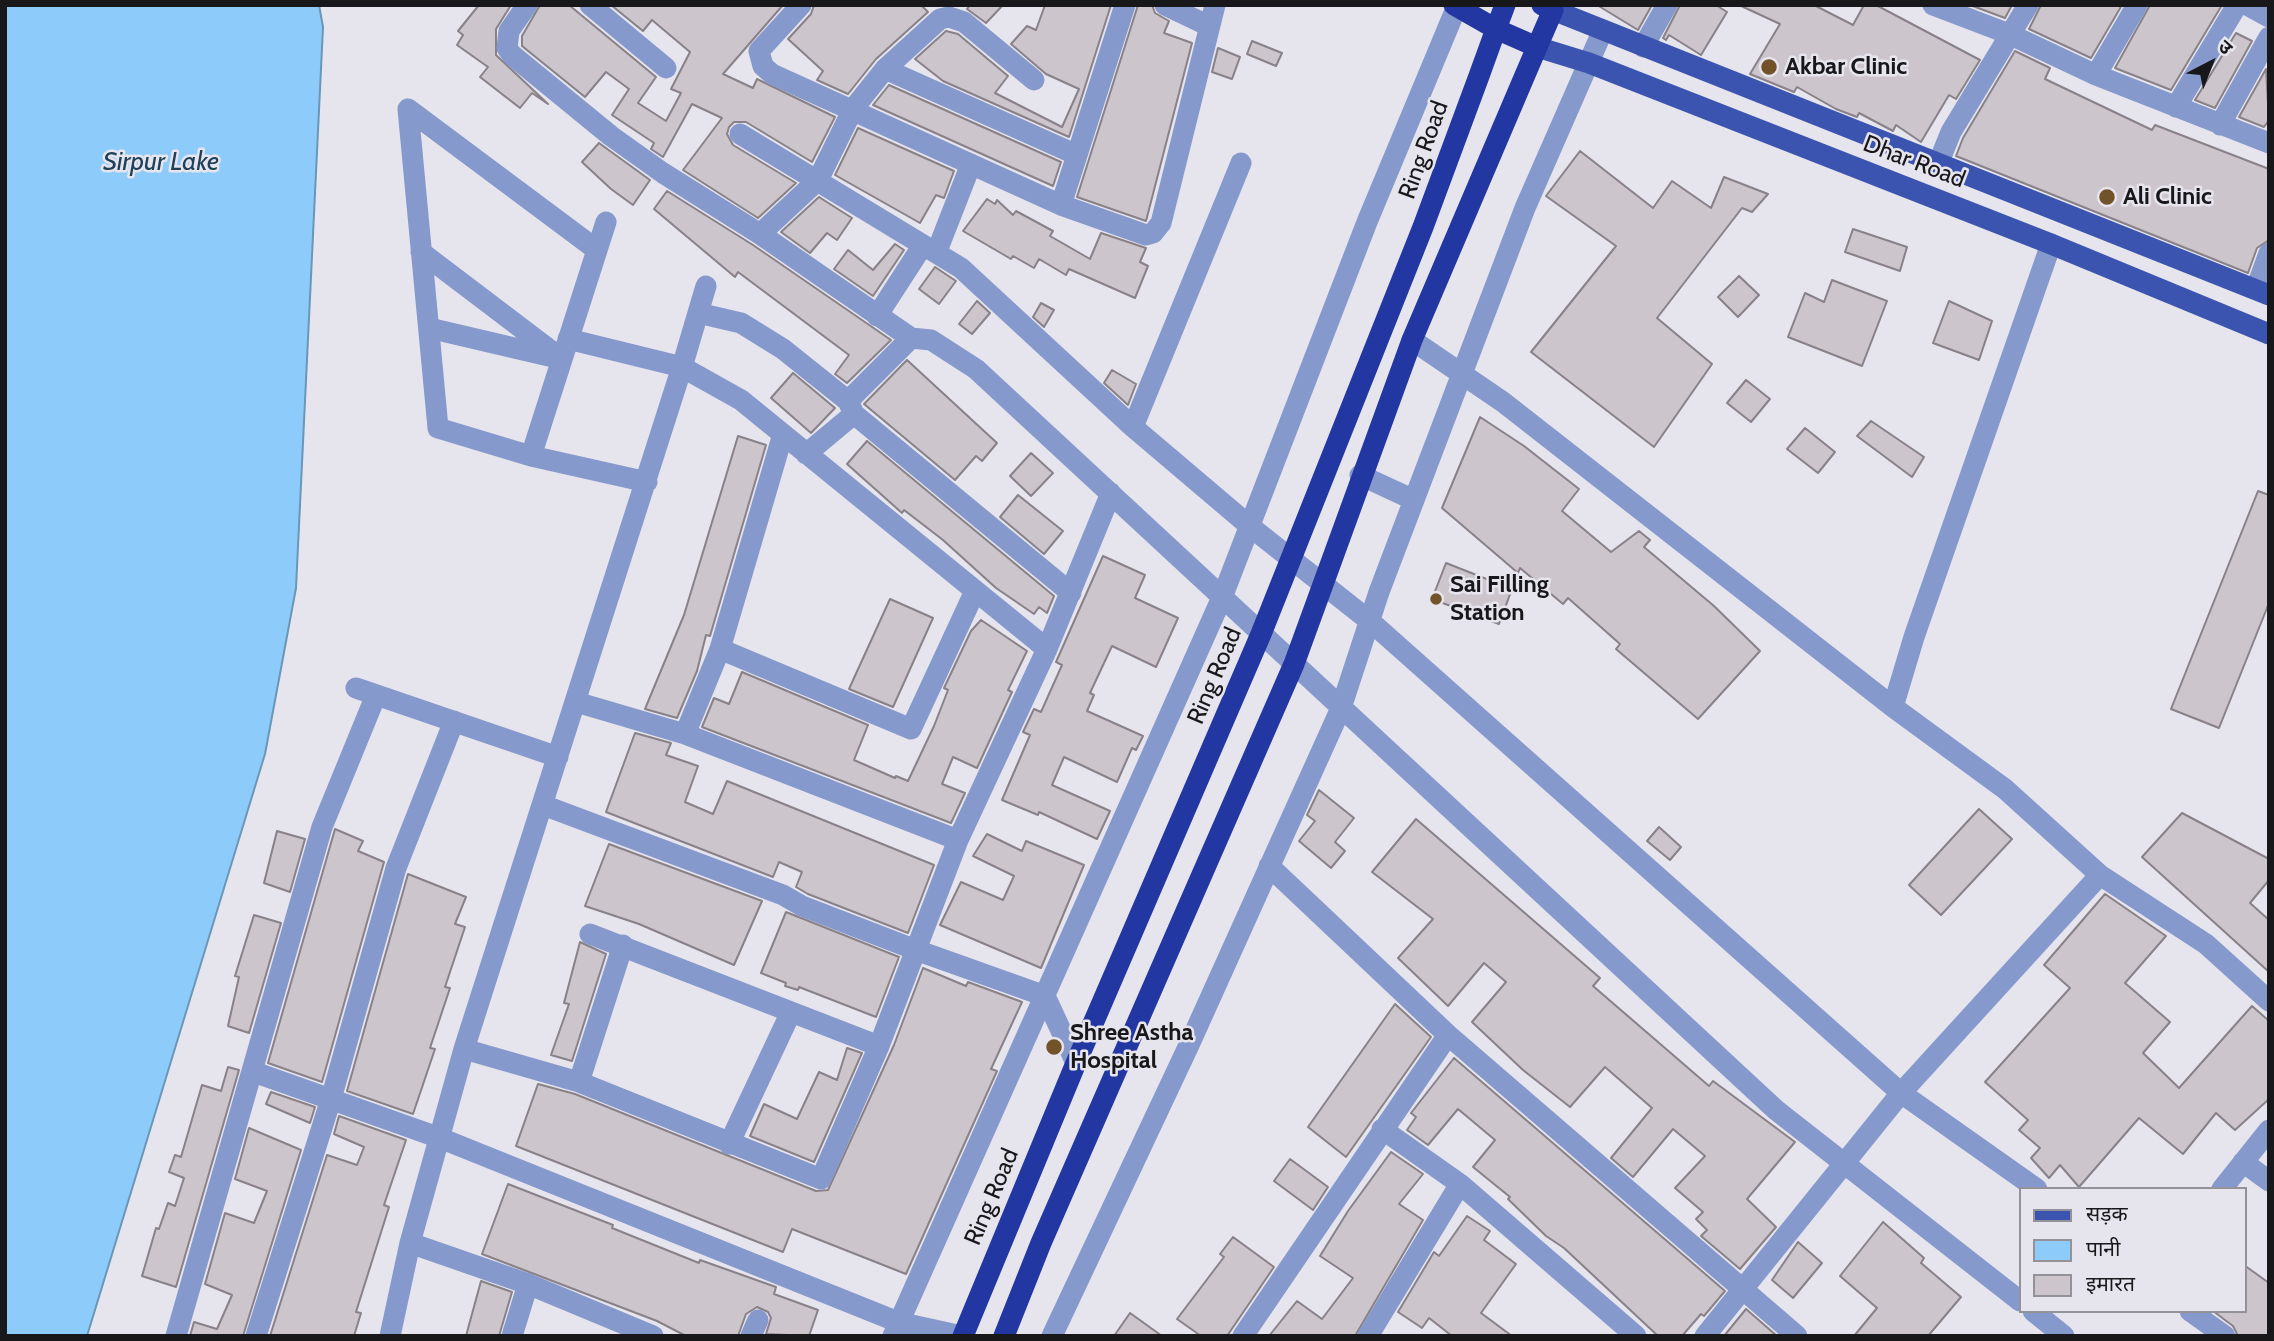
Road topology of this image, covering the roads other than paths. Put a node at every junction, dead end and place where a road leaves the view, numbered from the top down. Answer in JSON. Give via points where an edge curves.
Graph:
{"nodes":[{"id":1,"x":527,"y":5,"type":"edge"},
{"id":2,"x":590,"y":5,"type":"edge"},
{"id":3,"x":801,"y":5,"type":"edge"},
{"id":4,"x":1125,"y":5,"type":"edge"},
{"id":5,"x":1165,"y":5,"type":"edge"},
{"id":6,"x":1215,"y":5,"type":"edge"},
{"id":7,"x":1505,"y":5,"type":"edge"},
{"id":8,"x":1667,"y":5,"type":"edge"},
{"id":9,"x":1933,"y":5,"type":"edge"},
{"id":10,"x":2028,"y":5,"type":"edge"},
{"id":11,"x":2137,"y":5,"type":"edge"},
{"id":12,"x":2237,"y":5,"type":"edge"},
{"id":13,"x":2248,"y":5,"type":"edge"},
{"id":14,"x":1456,"y":6,"type":"edge"},
{"id":15,"x":1547,"y":7,"type":"edge"},
{"id":16,"x":2269,"y":17,"type":"edge"},
{"id":17,"x":1209,"y":26,"type":"junction"},
{"id":18,"x":1496,"y":29,"type":"junction"},
{"id":19,"x":1603,"y":30,"type":"junction"},
{"id":20,"x":2009,"y":34,"type":"junction"},
{"id":21,"x":2269,"y":37,"type":"edge"},
{"id":22,"x":1537,"y":47,"type":"junction"},
{"id":23,"x":1643,"y":47,"type":"junction"},
{"id":24,"x":1589,"y":63,"type":"junction"},
{"id":25,"x":666,"y":68,"type":"dead end"},
{"id":26,"x":885,"y":69,"type":"junction"},
{"id":27,"x":2096,"y":75,"type":"junction"},
{"id":28,"x":1034,"y":80,"type":"dead end"},
{"id":29,"x":2176,"y":107,"type":"junction"},
{"id":30,"x":853,"y":109,"type":"junction"},
{"id":31,"x":2220,"y":125,"type":"junction"},
{"id":32,"x":740,"y":134,"type":"dead end"},
{"id":33,"x":2269,"y":143,"type":"edge"},
{"id":34,"x":1077,"y":155,"type":"junction"},
{"id":35,"x":971,"y":163,"type":"junction"},
{"id":36,"x":1241,"y":163,"type":"dead end"},
{"id":37,"x":1938,"y":164,"type":"junction"},
{"id":38,"x":818,"y":180,"type":"junction"},
{"id":39,"x":1062,"y":205,"type":"junction"},
{"id":40,"x":606,"y":222,"type":"dead end"},
{"id":41,"x":760,"y":234,"type":"junction"},
{"id":42,"x":2051,"y":244,"type":"junction"},
{"id":43,"x":930,"y":248,"type":"junction"},
{"id":44,"x":597,"y":250,"type":"junction"},
{"id":45,"x":421,"y":252,"type":"junction"},
{"id":46,"x":2269,"y":253,"type":"edge"},
{"id":47,"x":706,"y":286,"type":"dead end"},
{"id":48,"x":2262,"y":292,"type":"edge"},
{"id":49,"x":698,"y":313,"type":"junction"},
{"id":50,"x":877,"y":316,"type":"junction"},
{"id":51,"x":429,"y":328,"type":"junction"},
{"id":52,"x":2269,"y":334,"type":"edge"},
{"id":53,"x":911,"y":338,"type":"junction"},
{"id":54,"x":1412,"y":340,"type":"junction"},
{"id":55,"x":565,"y":349,"type":"junction"},
{"id":56,"x":682,"y":367,"type":"junction"},
{"id":57,"x":1462,"y":374,"type":"junction"},
{"id":58,"x":851,"y":408,"type":"junction"},
{"id":59,"x":1133,"y":427,"type":"junction"},
{"id":60,"x":783,"y":434,"type":"junction"},
{"id":61,"x":806,"y":454,"type":"junction"},
{"id":62,"x":530,"y":456,"type":"junction"},
{"id":63,"x":1360,"y":475,"type":"junction"},
{"id":64,"x":647,"y":482,"type":"junction"},
{"id":65,"x":1111,"y":493,"type":"junction"},
{"id":66,"x":1414,"y":500,"type":"junction"},
{"id":67,"x":1252,"y":528,"type":"junction"},
{"id":68,"x":1290,"y":556,"type":"junction"},
{"id":69,"x":1324,"y":583,"type":"junction"},
{"id":70,"x":975,"y":591,"type":"junction"},
{"id":71,"x":1071,"y":593,"type":"junction"},
{"id":72,"x":1223,"y":595,"type":"junction"},
{"id":73,"x":1371,"y":622,"type":"junction"},
{"id":74,"x":1261,"y":634,"type":"junction"},
{"id":75,"x":720,"y":649,"type":"junction"},
{"id":76,"x":1047,"y":649,"type":"junction"},
{"id":77,"x":1294,"y":664,"type":"junction"},
{"id":78,"x":576,"y":702,"type":"junction"},
{"id":79,"x":1893,"y":707,"type":"junction"},
{"id":80,"x":1341,"y":708,"type":"junction"},
{"id":81,"x":454,"y":721,"type":"junction"},
{"id":82,"x":685,"y":734,"type":"junction"},
{"id":83,"x":558,"y":757,"type":"junction"},
{"id":84,"x":543,"y":805,"type":"junction"},
{"id":85,"x":958,"y":840,"type":"junction"},
{"id":86,"x":1269,"y":866,"type":"junction"},
{"id":87,"x":2100,"y":875,"type":"junction"},
{"id":88,"x":590,"y":934,"type":"dead end"},
{"id":89,"x":623,"y":946,"type":"junction"},
{"id":90,"x":916,"y":950,"type":"junction"},
{"id":91,"x":1045,"y":996,"type":"junction"},
{"id":92,"x":2269,"y":1001,"type":"edge"},
{"id":93,"x":790,"y":1014,"type":"junction"},
{"id":94,"x":1448,"y":1035,"type":"junction"},
{"id":95,"x":880,"y":1046,"type":"junction"},
{"id":96,"x":464,"y":1049,"type":"junction"},
{"id":97,"x":1076,"y":1063,"type":"junction"},
{"id":98,"x":254,"y":1072,"type":"junction"},
{"id":99,"x":579,"y":1082,"type":"junction"},
{"id":100,"x":1902,"y":1093,"type":"junction"},
{"id":101,"x":331,"y":1099,"type":"junction"},
{"id":102,"x":1382,"y":1129,"type":"junction"},
{"id":103,"x":2269,"y":1130,"type":"edge"},
{"id":104,"x":440,"y":1138,"type":"junction"},
{"id":105,"x":729,"y":1144,"type":"junction"},
{"id":106,"x":1845,"y":1162,"type":"junction"},
{"id":107,"x":2243,"y":1162,"type":"junction"},
{"id":108,"x":2269,"y":1181,"type":"edge"},
{"id":109,"x":1460,"y":1184,"type":"junction"},
{"id":110,"x":2034,"y":1187,"type":"edge"},
{"id":111,"x":2224,"y":1187,"type":"edge"},
{"id":112,"x":411,"y":1243,"type":"junction"},
{"id":113,"x":528,"y":1284,"type":"junction"},
{"id":114,"x":1743,"y":1290,"type":"junction"},
{"id":115,"x":2018,"y":1299,"type":"edge"},
{"id":116,"x":2036,"y":1313,"type":"edge"},
{"id":117,"x":2193,"y":1313,"type":"edge"},
{"id":118,"x":895,"y":1329,"type":"edge"},
{"id":119,"x":648,"y":1335,"type":"edge"},
{"id":120,"x":176,"y":1336,"type":"edge"},
{"id":121,"x":256,"y":1336,"type":"edge"},
{"id":122,"x":390,"y":1336,"type":"edge"},
{"id":123,"x":512,"y":1336,"type":"edge"},
{"id":124,"x":962,"y":1336,"type":"edge"},
{"id":125,"x":1004,"y":1336,"type":"edge"},
{"id":126,"x":1052,"y":1336,"type":"edge"},
{"id":127,"x":1243,"y":1336,"type":"edge"},
{"id":128,"x":1368,"y":1336,"type":"edge"},
{"id":129,"x":1636,"y":1336,"type":"edge"},
{"id":130,"x":1705,"y":1336,"type":"edge"},
{"id":131,"x":1797,"y":1336,"type":"edge"},
{"id":132,"x":2064,"y":1336,"type":"edge"},
{"id":133,"x":2225,"y":1336,"type":"edge"}],
"edges":[{"from":1,"to":41,"type":"street","via":[[509,31],[507,48],[512,55],[621,143]]},
{"from":2,"to":25,"type":"street"},
{"from":3,"to":30,"type":"street","via":[[759,51],[763,66]]},
{"from":4,"to":34,"type":"street"},
{"from":5,"to":17,"type":"street"},
{"from":6,"to":17,"type":"street"},
{"from":7,"to":18,"type":"highway","name":"Ring Road"},
{"from":8,"to":23,"type":"street"},
{"from":9,"to":20,"type":"street"},
{"from":10,"to":20,"type":"street"},
{"from":11,"to":27,"type":"street"},
{"from":12,"to":29,"type":"street"},
{"from":13,"to":16,"type":"street"},
{"from":14,"to":18,"type":"highway"},
{"from":14,"to":67,"type":"street","via":[[1362,234]]},
{"from":15,"to":19,"type":"main road","name":"Dhar Road"},
{"from":15,"to":22,"type":"highway"},
{"from":17,"to":39,"type":"street","via":[[1158,228],[1146,235]]},
{"from":18,"to":22,"type":"highway"},
{"from":18,"to":68,"type":"highway","name":"Ring Road","via":[[1423,227]]},
{"from":19,"to":23,"type":"main road","name":"Dhar Road"},
{"from":19,"to":24,"type":"street"},
{"from":20,"to":27,"type":"street"},
{"from":20,"to":37,"type":"street","via":[[1951,131]]},
{"from":21,"to":31,"type":"street"},
{"from":22,"to":24,"type":"main road","name":"Dhar Road"},
{"from":22,"to":54,"type":"highway"},
{"from":23,"to":37,"type":"main road","name":"Dhar Road"},
{"from":24,"to":42,"type":"main road","name":"Dhar Road"},
{"from":24,"to":57,"type":"street","via":[[1525,208]]},
{"from":26,"to":28,"type":"street","via":[[927,30],[949,17],[964,22]]},
{"from":26,"to":30,"type":"street"},
{"from":26,"to":34,"type":"street"},
{"from":27,"to":29,"type":"street"},
{"from":29,"to":31,"type":"street"},
{"from":30,"to":35,"type":"street"},
{"from":30,"to":38,"type":"street"},
{"from":31,"to":33,"type":"street"},
{"from":32,"to":38,"type":"street"},
{"from":34,"to":39,"type":"street"},
{"from":35,"to":39,"type":"street"},
{"from":35,"to":43,"type":"street"},
{"from":36,"to":59,"type":"street"},
{"from":37,"to":48,"type":"main road","name":"Dhar Road"},
{"from":38,"to":41,"type":"street"},
{"from":38,"to":43,"type":"street"},
{"from":40,"to":44,"type":"street"},
{"from":41,"to":50,"type":"street"},
{"from":42,"to":52,"type":"main road","name":"Dhar Road"},
{"from":42,"to":79,"type":"street"},
{"from":43,"to":50,"type":"street"},
{"from":43,"to":59,"type":"street","via":[[961,268]]},
{"from":44,"to":45,"type":"street","via":[[408,109]]},
{"from":44,"to":55,"type":"street"},
{"from":45,"to":51,"type":"street"},
{"from":45,"to":55,"type":"street"},
{"from":46,"to":48,"type":"street"},
{"from":47,"to":49,"type":"street"},
{"from":49,"to":56,"type":"street"},
{"from":49,"to":58,"type":"street","via":[[741,323],[783,349]]},
{"from":50,"to":53,"type":"street"},
{"from":51,"to":55,"type":"street"},
{"from":51,"to":62,"type":"street","via":[[438,428]]},
{"from":53,"to":58,"type":"street"},
{"from":53,"to":65,"type":"street","via":[[931,340],[976,369]]},
{"from":54,"to":57,"type":"street"},
{"from":54,"to":63,"type":"highway"},
{"from":55,"to":56,"type":"street"},
{"from":55,"to":62,"type":"street"},
{"from":56,"to":60,"type":"street","via":[[741,400]]},
{"from":56,"to":64,"type":"street"},
{"from":57,"to":66,"type":"street"},
{"from":57,"to":79,"type":"street"},
{"from":58,"to":61,"type":"street"},
{"from":58,"to":71,"type":"street"},
{"from":59,"to":67,"type":"street"},
{"from":60,"to":61,"type":"street"},
{"from":60,"to":75,"type":"street"},
{"from":61,"to":70,"type":"street"},
{"from":62,"to":64,"type":"street"},
{"from":63,"to":66,"type":"street"},
{"from":63,"to":69,"type":"highway"},
{"from":64,"to":78,"type":"street"},
{"from":65,"to":71,"type":"street"},
{"from":65,"to":72,"type":"street"},
{"from":66,"to":73,"type":"street"},
{"from":67,"to":68,"type":"street"},
{"from":67,"to":72,"type":"street"},
{"from":68,"to":69,"type":"street"},
{"from":68,"to":74,"type":"highway","name":"Ring Road"},
{"from":69,"to":73,"type":"street"},
{"from":69,"to":77,"type":"highway"},
{"from":70,"to":75,"type":"street","via":[[911,729]]},
{"from":70,"to":76,"type":"street"},
{"from":71,"to":76,"type":"street"},
{"from":72,"to":74,"type":"street"},
{"from":72,"to":91,"type":"street"},
{"from":73,"to":80,"type":"street"},
{"from":73,"to":100,"type":"street"},
{"from":74,"to":77,"type":"street"},
{"from":74,"to":97,"type":"highway","name":"Ring Road"},
{"from":75,"to":82,"type":"street"},
{"from":76,"to":85,"type":"street"},
{"from":77,"to":80,"type":"street"},
{"from":77,"to":125,"type":"highway"},
{"from":78,"to":82,"type":"street"},
{"from":78,"to":83,"type":"street"},
{"from":79,"to":87,"type":"street","via":[[2006,789]]},
{"from":80,"to":86,"type":"street"},
{"from":80,"to":106,"type":"street","via":[[1776,1110]]},
{"from":81,"to":83,"type":"street"},
{"from":81,"to":98,"type":"street","via":[[366,691],[322,827]]},
{"from":81,"to":101,"type":"street","via":[[396,868]]},
{"from":82,"to":85,"type":"street"},
{"from":83,"to":84,"type":"street"},
{"from":84,"to":90,"type":"street"},
{"from":84,"to":96,"type":"street"},
{"from":85,"to":90,"type":"street"},
{"from":86,"to":94,"type":"street"},
{"from":86,"to":126,"type":"street"},
{"from":87,"to":92,"type":"street","via":[[2206,944]]},
{"from":87,"to":100,"type":"street"},
{"from":88,"to":89,"type":"street"},
{"from":89,"to":93,"type":"street"},
{"from":89,"to":99,"type":"street"},
{"from":90,"to":91,"type":"street"},
{"from":90,"to":95,"type":"street"},
{"from":91,"to":97,"type":"street"},
{"from":91,"to":118,"type":"street"},
{"from":93,"to":95,"type":"street"},
{"from":93,"to":105,"type":"street"},
{"from":94,"to":102,"type":"street"},
{"from":94,"to":114,"type":"street"},
{"from":95,"to":105,"type":"street","via":[[821,1180]]},
{"from":96,"to":99,"type":"street"},
{"from":96,"to":104,"type":"street"},
{"from":97,"to":124,"type":"highway","name":"Ring Road"},
{"from":98,"to":101,"type":"street"},
{"from":98,"to":120,"type":"street"},
{"from":99,"to":105,"type":"street"},
{"from":100,"to":106,"type":"street"},
{"from":100,"to":110,"type":"street"},
{"from":101,"to":104,"type":"street"},
{"from":101,"to":121,"type":"street"},
{"from":102,"to":109,"type":"street"},
{"from":102,"to":127,"type":"street"},
{"from":103,"to":107,"type":"street"},
{"from":104,"to":112,"type":"street"},
{"from":104,"to":118,"type":"street"},
{"from":106,"to":114,"type":"street"},
{"from":106,"to":115,"type":"street"},
{"from":107,"to":108,"type":"street"},
{"from":107,"to":111,"type":"street"},
{"from":109,"to":128,"type":"street"},
{"from":109,"to":129,"type":"street"},
{"from":112,"to":113,"type":"street"},
{"from":112,"to":122,"type":"street"},
{"from":113,"to":119,"type":"street"},
{"from":113,"to":123,"type":"street"},
{"from":114,"to":130,"type":"street"},
{"from":114,"to":131,"type":"street"},
{"from":116,"to":132,"type":"street"},
{"from":117,"to":133,"type":"street"},
{"from":118,"to":124,"type":"street"}]}
